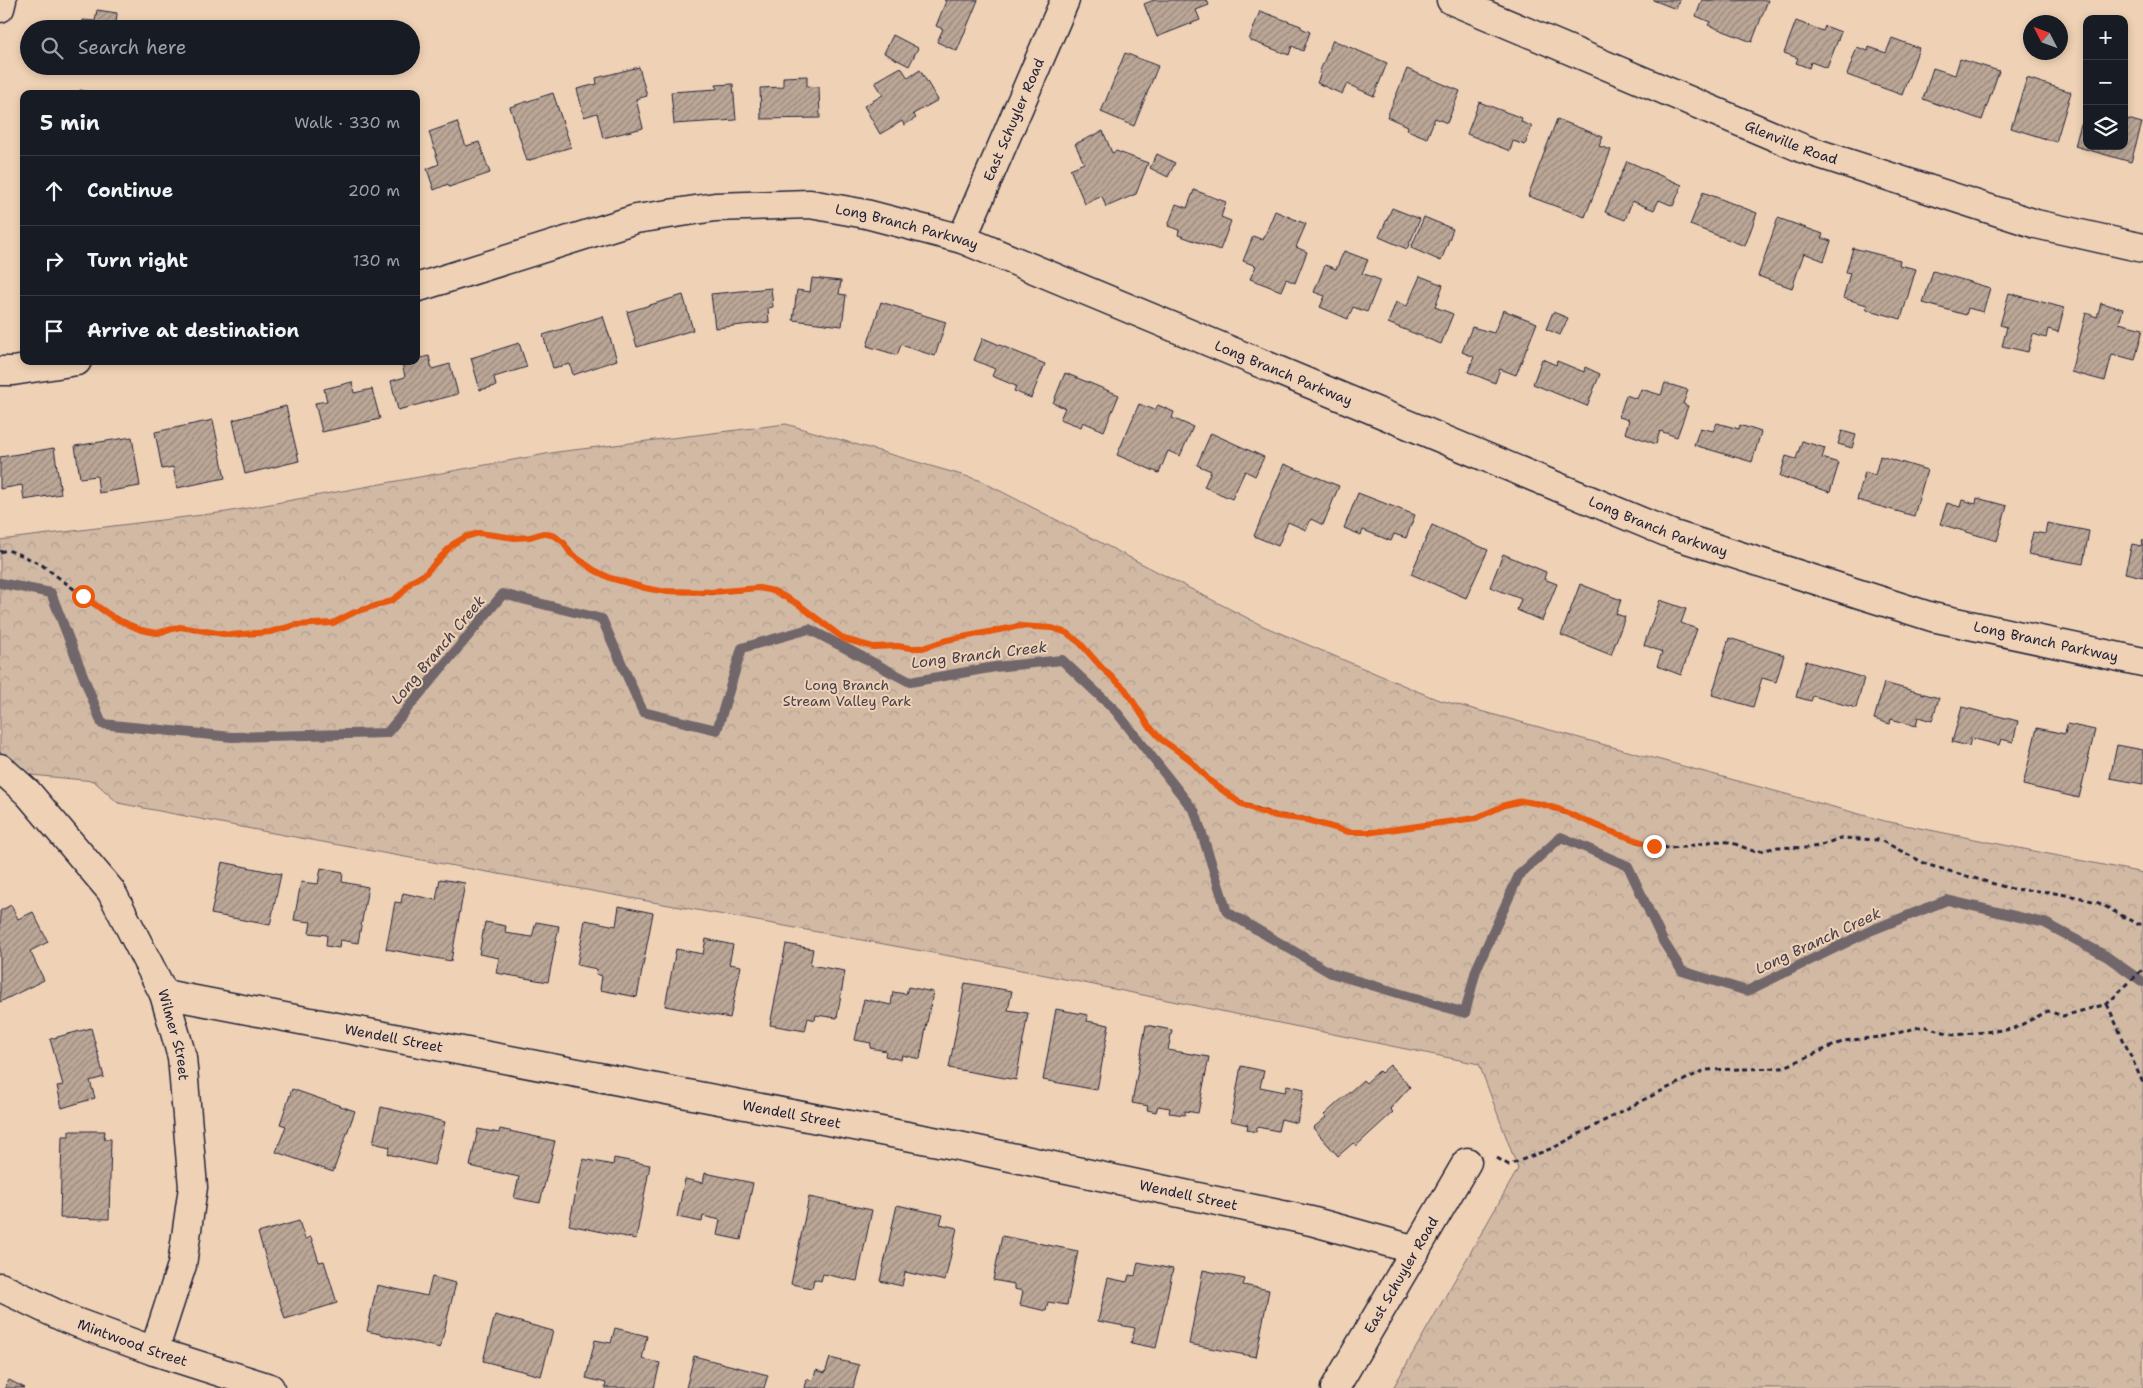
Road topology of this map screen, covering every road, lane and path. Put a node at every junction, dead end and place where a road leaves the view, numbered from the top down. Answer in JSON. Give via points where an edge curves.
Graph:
{"nodes":[{"id":1,"x":2,"y":0,"type":"edge"},
{"id":2,"x":1065,"y":0,"type":"edge"},
{"id":3,"x":1451,"y":0,"type":"edge"},
{"id":4,"x":0,"y":8,"type":"edge"},
{"id":5,"x":962,"y":239,"type":"junction"},
{"id":6,"x":2143,"y":248,"type":"edge"},
{"id":7,"x":420,"y":287,"type":"edge"},
{"id":8,"x":51,"y":365,"type":"edge"},
{"id":9,"x":0,"y":371,"type":"edge"},
{"id":10,"x":0,"y":552,"type":"edge"},
{"id":11,"x":2143,"y":662,"type":"edge"},
{"id":12,"x":0,"y":768,"type":"edge"},
{"id":13,"x":2143,"y":924,"type":"edge"},
{"id":14,"x":2143,"y":969,"type":"edge"},
{"id":15,"x":164,"y":994,"type":"junction"},
{"id":16,"x":2107,"y":1004,"type":"junction"},
{"id":17,"x":2143,"y":1083,"type":"edge"},
{"id":18,"x":1496,"y":1157,"type":"dead end"},
{"id":19,"x":1467,"y":1162,"type":"dead end"},
{"id":20,"x":1416,"y":1250,"type":"junction"},
{"id":21,"x":0,"y":1287,"type":"edge"},
{"id":22,"x":154,"y":1351,"type":"junction"},
{"id":23,"x":270,"y":1388,"type":"edge"},
{"id":24,"x":1335,"y":1388,"type":"edge"}],
"edges":[{"from":1,"to":4,"type":"street"},
{"from":2,"to":5,"type":"street","name":"East Schuyler Road"},
{"from":3,"to":6,"type":"street","name":"Glenville Road","via":[[1804,149],[2036,224]]},
{"from":5,"to":7,"type":"street","name":"Long Branch Parkway","via":[[866,214],[810,204],[715,207],[636,219]]},
{"from":5,"to":11,"type":"street","name":"Long Branch Parkway","via":[[1671,534],[1932,617]]},
{"from":8,"to":9,"type":"street"},
{"from":10,"to":13,"type":"path","via":[[7,550],[42,565],[103,611],[141,630],[157,633],[180,627],[241,635],[296,625],[333,623],[391,601],[425,574],[453,544],[465,537],[479,533],[515,538],[543,533],[555,536],[570,553],[610,578],[661,591],[711,592],[759,588],[774,591],[798,604],[844,639],[873,647],[923,648],[1020,626],[1052,628],[1067,633],[1125,689],[1162,740],[1240,803],[1276,816],[1307,820],[1349,832],[1374,832],[1476,818],[1522,801],[1540,804],[1639,842],[1668,848],[1714,841],[1730,842],[1756,852],[1778,847],[1819,846],[1840,838],[1880,840],[1928,865],[2012,889],[2082,898]]},
{"from":12,"to":15,"type":"street","name":"Wilmer Street","via":[[28,793],[111,891]]},
{"from":14,"to":16,"type":"path"},
{"from":15,"to":20,"type":"street","name":"Wendell Street","via":[[954,1145],[1311,1221]]},
{"from":15,"to":22,"type":"street","name":"Wilmer Street","via":[[182,1057],[193,1187],[182,1265]]},
{"from":16,"to":17,"type":"path"},
{"from":16,"to":18,"type":"path","via":[[2063,1016],[2048,1011],[2013,1029],[1954,1035],[1923,1026],[1887,1036],[1844,1041],[1782,1068],[1705,1070],[1555,1147],[1509,1165]]},
{"from":19,"to":20,"type":"street","name":"East Schuyler Road"},
{"from":20,"to":24,"type":"street","name":"East Schuyler Road"},
{"from":21,"to":22,"type":"street","name":"Mintwood Street","via":[[67,1319]]},
{"from":22,"to":23,"type":"street","name":"Mintwood Street"}]}
